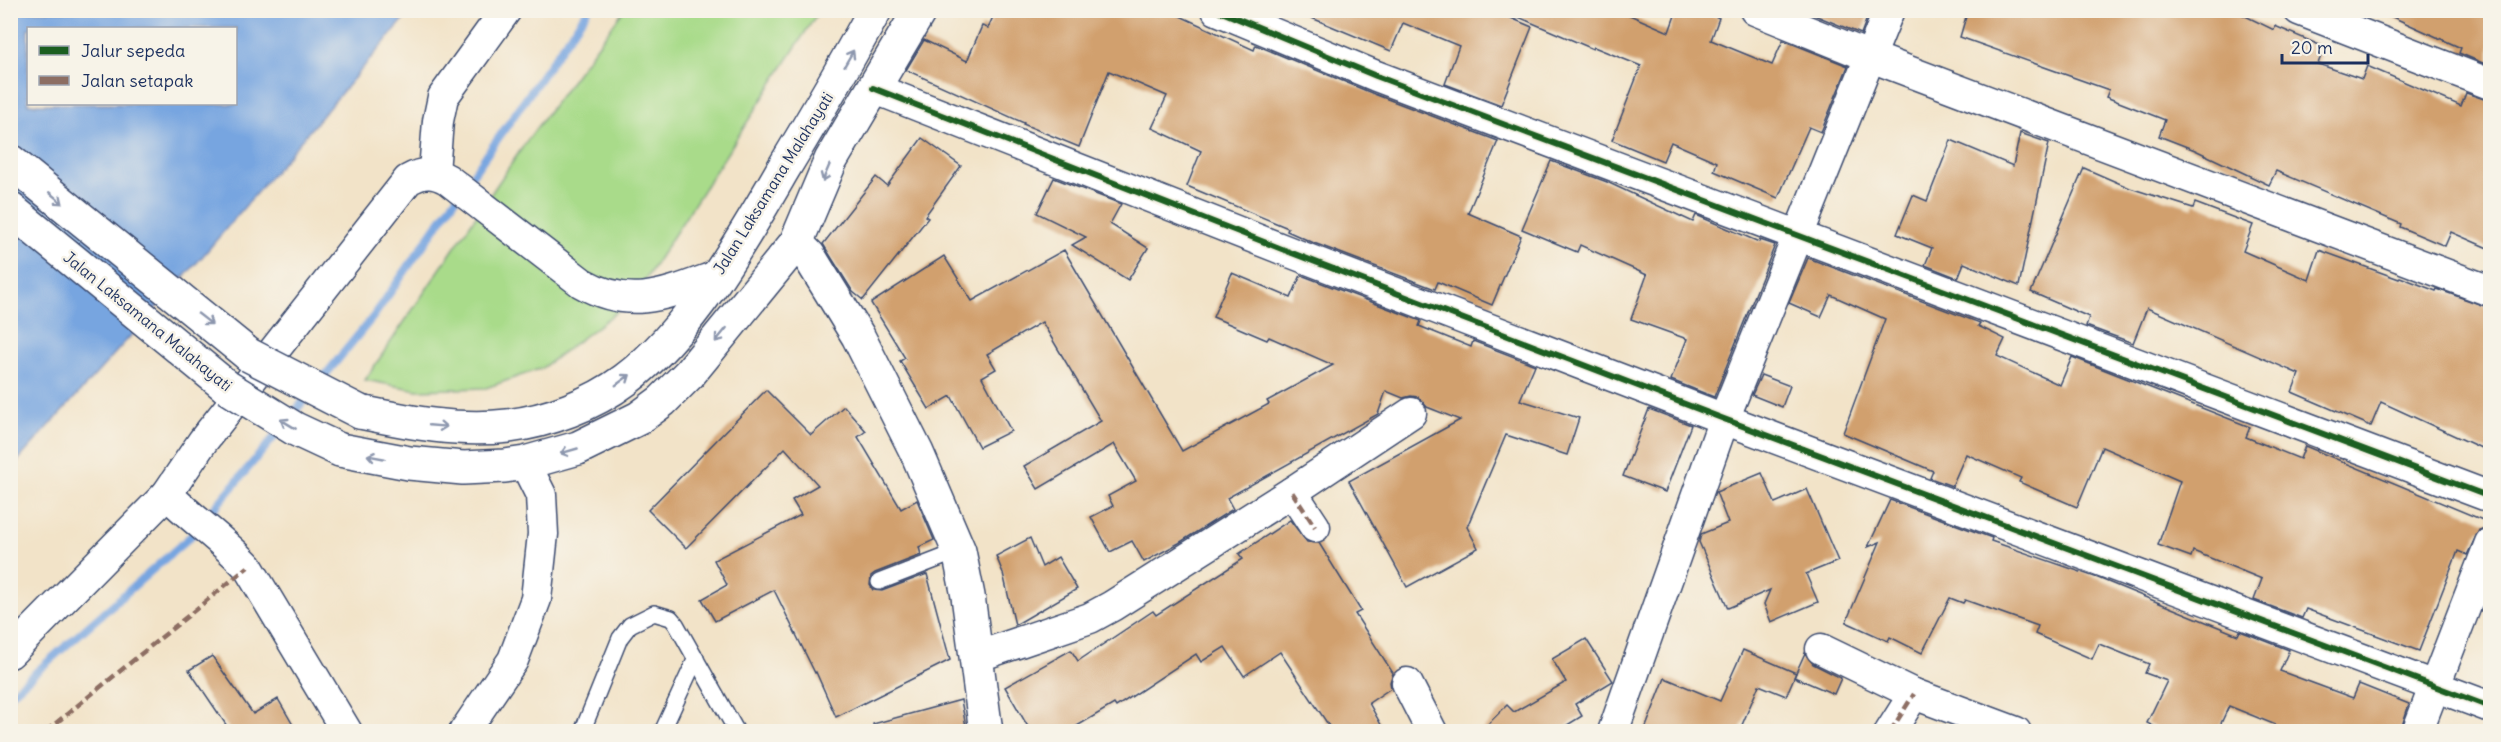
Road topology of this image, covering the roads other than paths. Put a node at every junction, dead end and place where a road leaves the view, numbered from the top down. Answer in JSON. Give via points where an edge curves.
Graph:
{"nodes":[{"id":1,"x":506,"y":10,"type":"edge"},
{"id":2,"x":875,"y":10,"type":"edge"},
{"id":3,"x":920,"y":10,"type":"edge"},
{"id":4,"x":1217,"y":10,"type":"edge"},
{"id":5,"x":1755,"y":10,"type":"edge"},
{"id":6,"x":1889,"y":10,"type":"edge"},
{"id":7,"x":2298,"y":10,"type":"edge"},
{"id":8,"x":1871,"y":57,"type":"junction"},
{"id":9,"x":2490,"y":84,"type":"edge"},
{"id":10,"x":873,"y":88,"type":"junction"},
{"id":11,"x":10,"y":161,"type":"edge"},
{"id":12,"x":441,"y":176,"type":"junction"},
{"id":13,"x":10,"y":209,"type":"edge"},
{"id":14,"x":1799,"y":235,"type":"junction"},
{"id":15,"x":796,"y":243,"type":"junction"},
{"id":16,"x":716,"y":276,"type":"junction"},
{"id":17,"x":2490,"y":291,"type":"edge"},
{"id":18,"x":1411,"y":413,"type":"dead end"},
{"id":19,"x":1724,"y":419,"type":"junction"},
{"id":20,"x":525,"y":463,"type":"junction"},
{"id":21,"x":1292,"y":492,"type":"junction"},
{"id":22,"x":167,"y":494,"type":"junction"},
{"id":23,"x":2490,"y":497,"type":"edge"},
{"id":24,"x":1315,"y":527,"type":"dead end"},
{"id":25,"x":2490,"y":543,"type":"edge"},
{"id":26,"x":958,"y":552,"type":"junction"},
{"id":27,"x":879,"y":582,"type":"dead end"},
{"id":28,"x":1821,"y":649,"type":"dead end"},
{"id":29,"x":10,"y":653,"type":"edge"},
{"id":30,"x":976,"y":657,"type":"junction"},
{"id":31,"x":696,"y":658,"type":"junction"},
{"id":32,"x":1407,"y":683,"type":"dead end"},
{"id":33,"x":2436,"y":685,"type":"junction"},
{"id":34,"x":1914,"y":694,"type":"junction"},
{"id":35,"x":2490,"y":707,"type":"edge"},
{"id":36,"x":347,"y":732,"type":"edge"},
{"id":37,"x":464,"y":732,"type":"edge"},
{"id":38,"x":582,"y":732,"type":"edge"},
{"id":39,"x":662,"y":732,"type":"edge"},
{"id":40,"x":737,"y":732,"type":"edge"},
{"id":41,"x":986,"y":732,"type":"edge"},
{"id":42,"x":1432,"y":732,"type":"edge"},
{"id":43,"x":1612,"y":732,"type":"edge"},
{"id":44,"x":1890,"y":732,"type":"edge"},
{"id":45,"x":2016,"y":732,"type":"edge"},
{"id":46,"x":2417,"y":732,"type":"edge"}],
"edges":[{"from":1,"to":12,"type":"street","via":[[443,97],[438,121]]},
{"from":16,"to":2,"type":"main road","name":"Jalan Laksamana Malahayati","one_way":true,"via":[[761,208]]},
{"from":3,"to":10,"type":"main road","name":"Jalan Laksamana Malahayati"},
{"from":4,"to":14,"type":"street","via":[[1376,76]]},
{"from":5,"to":8,"type":"street"},
{"from":6,"to":8,"type":"street"},
{"from":7,"to":9,"type":"street"},
{"from":8,"to":14,"type":"street"},
{"from":8,"to":17,"type":"street"},
{"from":10,"to":15,"type":"main road","name":"Jalan Laksamana Malahayati","one_way":true,"via":[[831,160]]},
{"from":10,"to":19,"type":"street"},
{"from":11,"to":16,"type":"main road","name":"Jalan Laksamana Malahayati","one_way":true,"bridge":true,"via":[[249,355],[360,412],[424,425],[508,426],[566,411],[596,398],[625,380],[662,346]]},
{"from":12,"to":16,"type":"street","via":[[598,292],[635,299],[675,292]]},
{"from":12,"to":22,"type":"street","via":[[415,176],[408,180],[203,441]]},
{"from":20,"to":13,"type":"main road","name":"Jalan Laksamana Malahayati","one_way":true,"bridge":true,"via":[[462,468],[409,464],[340,450],[296,429],[227,387]]},
{"from":14,"to":19,"type":"street"},
{"from":14,"to":23,"type":"street"},
{"from":15,"to":20,"type":"main road","name":"Jalan Laksamana Malahayati","one_way":true,"via":[[689,374],[662,401],[616,431],[578,448]]},
{"from":15,"to":26,"type":"main road","via":[[809,256],[858,336],[917,453]]},
{"from":18,"to":21,"type":"street"},
{"from":19,"to":33,"type":"street"},
{"from":19,"to":43,"type":"street"},
{"from":20,"to":37,"type":"street","via":[[541,495],[543,534],[536,599],[513,660]]},
{"from":21,"to":24,"type":"street"},
{"from":21,"to":30,"type":"street","via":[[1090,618]]},
{"from":22,"to":29,"type":"street"},
{"from":22,"to":36,"type":"street","via":[[248,567]]},
{"from":25,"to":33,"type":"street"},
{"from":26,"to":27,"type":"lane"},
{"from":26,"to":30,"type":"main road"},
{"from":28,"to":34,"type":"street"},
{"from":30,"to":41,"type":"main road"},
{"from":31,"to":38,"type":"lane","via":[[676,624],[663,614],[654,613],[630,625],[620,638]]},
{"from":31,"to":39,"type":"lane"},
{"from":31,"to":40,"type":"lane"},
{"from":32,"to":42,"type":"street"},
{"from":33,"to":35,"type":"street"},
{"from":33,"to":46,"type":"street"},
{"from":34,"to":44,"type":"street"},
{"from":34,"to":45,"type":"street"}]}
